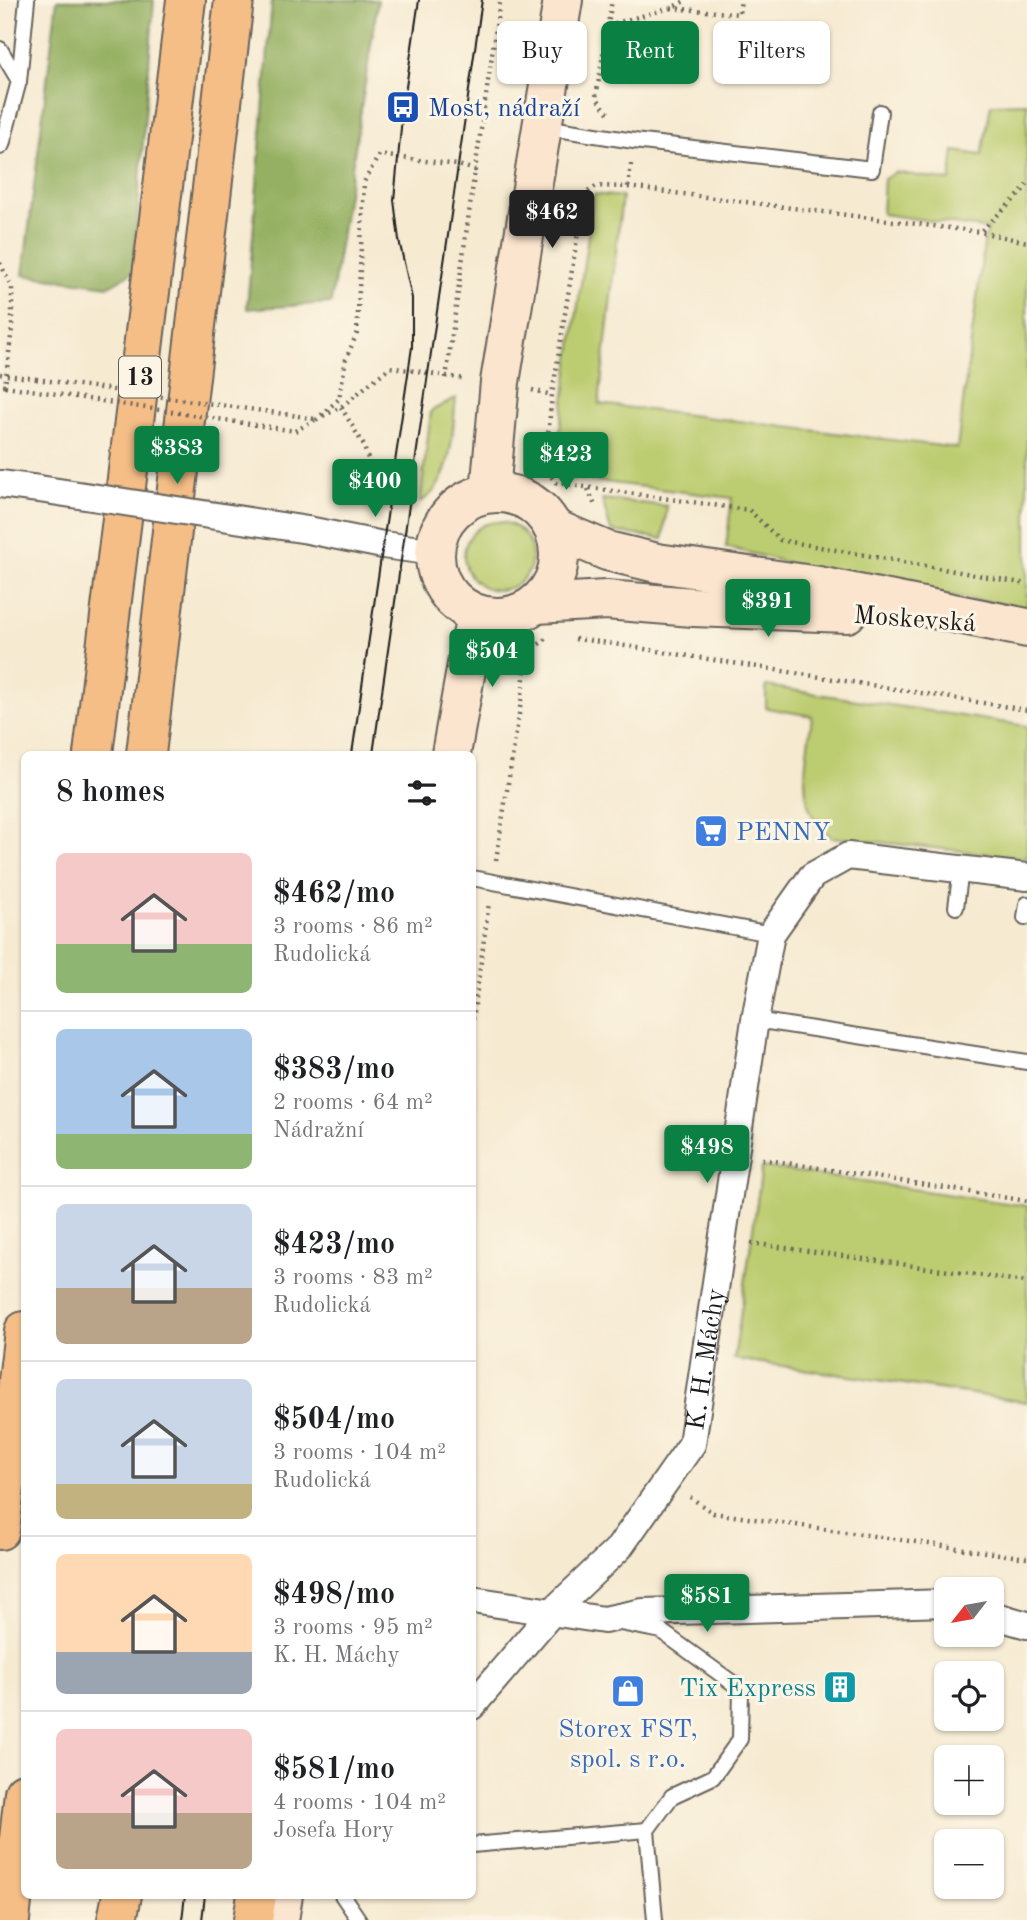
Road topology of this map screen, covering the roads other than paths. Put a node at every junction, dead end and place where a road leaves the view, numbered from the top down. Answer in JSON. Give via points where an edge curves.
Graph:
{"nodes":[{"id":1,"x":27,"y":0,"type":"edge"},
{"id":2,"x":186,"y":0,"type":"edge"},
{"id":3,"x":234,"y":0,"type":"edge"},
{"id":4,"x":563,"y":0,"type":"edge"},
{"id":5,"x":0,"y":49,"type":"edge"},
{"id":6,"x":19,"y":81,"type":"junction"},
{"id":7,"x":880,"y":112,"type":"dead end"},
{"id":8,"x":542,"y":127,"type":"junction"},
{"id":9,"x":0,"y":147,"type":"edge"},
{"id":10,"x":0,"y":484,"type":"edge"},
{"id":11,"x":490,"y":492,"type":"junction"},
{"id":12,"x":555,"y":529,"type":"junction"},
{"id":13,"x":435,"y":552,"type":"junction"},
{"id":14,"x":476,"y":614,"type":"junction"},
{"id":15,"x":543,"y":621,"type":"junction"},
{"id":16,"x":1013,"y":626,"type":"edge"},
{"id":17,"x":93,"y":751,"type":"edge"},
{"id":18,"x":146,"y":751,"type":"edge"},
{"id":19,"x":452,"y":751,"type":"edge"},
{"id":20,"x":961,"y":869,"type":"junction"},
{"id":21,"x":1027,"y":877,"type":"edge"},
{"id":22,"x":476,"y":879,"type":"edge"},
{"id":23,"x":956,"y":907,"type":"dead end"},
{"id":24,"x":771,"y":934,"type":"junction"},
{"id":25,"x":755,"y":1020,"type":"junction"},
{"id":26,"x":1027,"y":1062,"type":"edge"},
{"id":27,"x":21,"y":1356,"type":"edge"},
{"id":28,"x":0,"y":1530,"type":"edge"},
{"id":29,"x":476,"y":1601,"type":"edge"},
{"id":30,"x":934,"y":1603,"type":"edge"},
{"id":31,"x":554,"y":1611,"type":"junction"},
{"id":32,"x":1004,"y":1618,"type":"edge"},
{"id":33,"x":604,"y":1620,"type":"junction"},
{"id":34,"x":1027,"y":1625,"type":"edge"},
{"id":35,"x":476,"y":1701,"type":"edge"},
{"id":36,"x":21,"y":1820,"type":"edge"},
{"id":37,"x":647,"y":1830,"type":"junction"},
{"id":38,"x":476,"y":1846,"type":"edge"},
{"id":39,"x":121,"y":1899,"type":"edge"},
{"id":40,"x":256,"y":1899,"type":"edge"},
{"id":41,"x":282,"y":1899,"type":"edge"},
{"id":42,"x":349,"y":1899,"type":"edge"},
{"id":43,"x":10,"y":1920,"type":"edge"},
{"id":44,"x":117,"y":1920,"type":"edge"},
{"id":45,"x":253,"y":1920,"type":"edge"},
{"id":46,"x":279,"y":1920,"type":"edge"},
{"id":47,"x":359,"y":1920,"type":"edge"},
{"id":48,"x":655,"y":1920,"type":"edge"}],
"edges":[{"from":1,"to":6,"type":"lane"},
{"from":2,"to":17,"type":"highway","number":"13"},
{"from":3,"to":18,"type":"highway","number":"13"},
{"from":4,"to":8,"type":"street"},
{"from":5,"to":6,"type":"lane"},
{"from":6,"to":9,"type":"lane"},
{"from":7,"to":8,"type":"lane","via":[[872,169]]},
{"from":8,"to":11,"type":"street","via":[[500,382]]},
{"from":10,"to":13,"type":"street","bridge":true},
{"from":11,"to":12,"type":"street","via":[[528,500],[544,512]]},
{"from":11,"to":13,"type":"street","via":[[458,506],[446,519]]},
{"from":12,"to":15,"type":"street","via":[[559,568]]},
{"from":12,"to":16,"type":"street","name":"Moskevská","via":[[607,551],[657,563],[819,586]]},
{"from":13,"to":14,"type":"street","via":[[445,590]]},
{"from":14,"to":15,"type":"street","via":[[497,618],[519,614]]},
{"from":14,"to":19,"type":"street"},
{"from":15,"to":16,"type":"street","name":"Moskevská","via":[[606,600]]},
{"from":20,"to":21,"type":"street","name":"K. H. Máchy"},
{"from":20,"to":23,"type":"lane"},
{"from":20,"to":24,"type":"street","name":"K. H. Máchy","via":[[848,856],[811,876]]},
{"from":22,"to":24,"type":"lane"},
{"from":24,"to":25,"type":"street","name":"K. H. Máchy"},
{"from":25,"to":26,"type":"lane"},
{"from":25,"to":31,"type":"street","name":"K. H. Máchy","via":[[692,1444],[619,1548]]},
{"from":27,"to":28,"type":"highway"},
{"from":29,"to":31,"type":"street"},
{"from":30,"to":33,"type":"street","via":[[643,1612]]},
{"from":31,"to":33,"type":"street"},
{"from":31,"to":35,"type":"street","name":"K. H. Máchy"},
{"from":32,"to":34,"type":"street"},
{"from":33,"to":37,"type":"lane","via":[[662,1631],[741,1689],[740,1739],[713,1777],[672,1796]]},
{"from":36,"to":43,"type":"highway"},
{"from":37,"to":38,"type":"lane"},
{"from":37,"to":48,"type":"lane"},
{"from":39,"to":44,"type":"highway"},
{"from":40,"to":45,"type":"highway"},
{"from":41,"to":46,"type":"street"},
{"from":42,"to":47,"type":"lane"}]}
